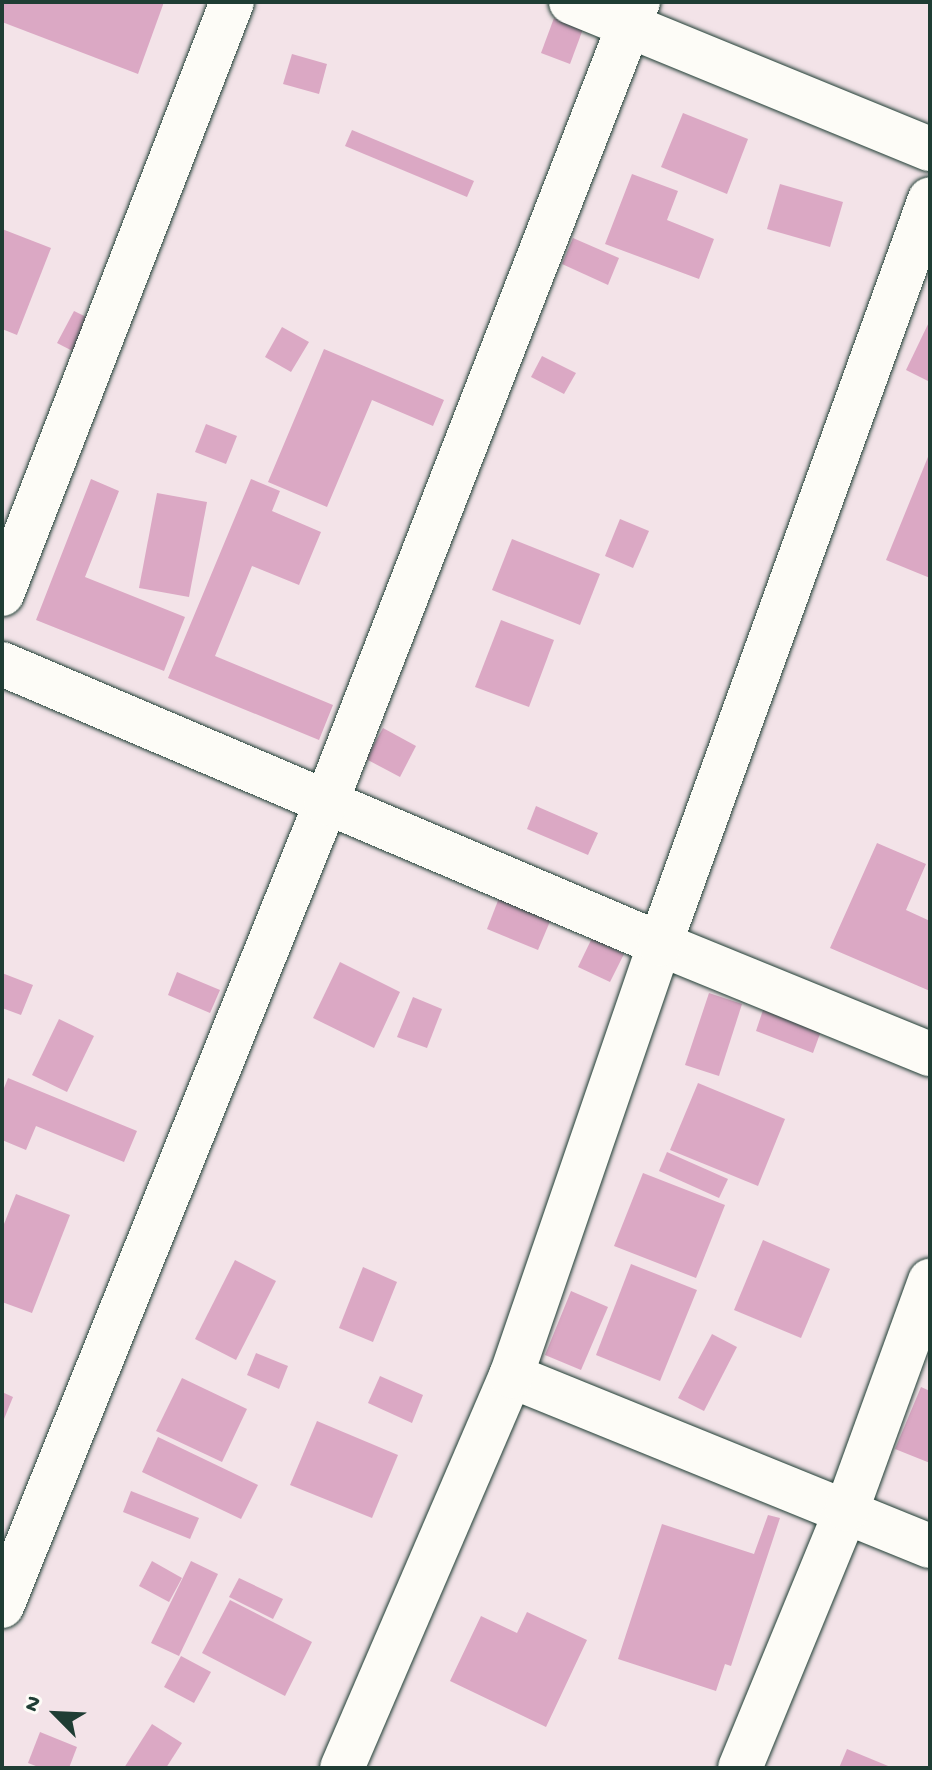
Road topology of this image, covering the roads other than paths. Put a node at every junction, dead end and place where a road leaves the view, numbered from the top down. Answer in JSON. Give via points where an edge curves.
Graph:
{"nodes":[{"id":1,"x":232,"y":2,"type":"edge"},
{"id":2,"x":571,"y":2,"type":"edge"},
{"id":3,"x":634,"y":13,"type":"edge"},
{"id":4,"x":930,"y":149,"type":"edge"},
{"id":5,"x":930,"y":199,"type":"edge"},
{"id":6,"x":2,"y":594,"type":"edge"},
{"id":7,"x":2,"y":664,"type":"edge"},
{"id":8,"x":326,"y":803,"type":"junction"},
{"id":9,"x":660,"y":944,"type":"junction"},
{"id":10,"x":930,"y":1054,"type":"edge"},
{"id":11,"x":930,"y":1281,"type":"edge"},
{"id":12,"x":511,"y":1376,"type":"junction"},
{"id":13,"x":847,"y":1509,"type":"junction"},
{"id":14,"x":930,"y":1546,"type":"edge"},
{"id":15,"x":2,"y":1606,"type":"edge"},
{"id":16,"x":342,"y":1768,"type":"edge"},
{"id":17,"x":740,"y":1768,"type":"edge"}],
"edges":[{"from":1,"to":6,"type":"street"},
{"from":2,"to":3,"type":"street"},
{"from":3,"to":4,"type":"street"},
{"from":3,"to":8,"type":"street"},
{"from":5,"to":9,"type":"street"},
{"from":7,"to":8,"type":"street"},
{"from":8,"to":9,"type":"street"},
{"from":8,"to":15,"type":"street"},
{"from":9,"to":10,"type":"street"},
{"from":9,"to":12,"type":"street"},
{"from":11,"to":13,"type":"street"},
{"from":12,"to":13,"type":"street"},
{"from":12,"to":16,"type":"street"},
{"from":13,"to":14,"type":"street"},
{"from":13,"to":17,"type":"street"}]}
